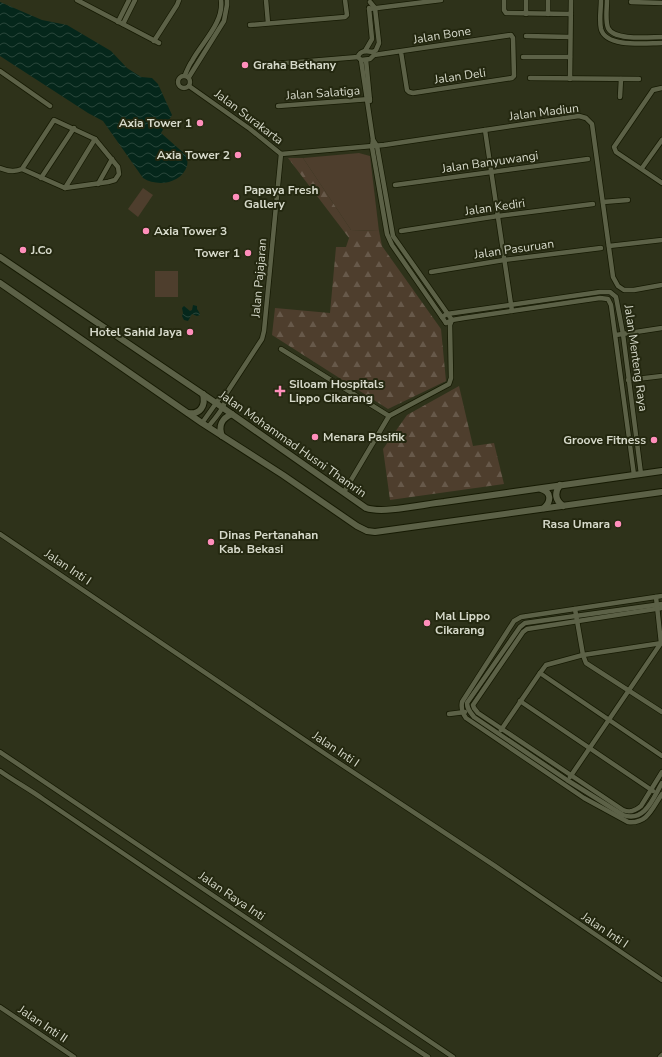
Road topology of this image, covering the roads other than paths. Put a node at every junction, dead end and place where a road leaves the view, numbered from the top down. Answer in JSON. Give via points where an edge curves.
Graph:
{"nodes":[{"id":1,"x":78,"y":0,"type":"edge"},
{"id":2,"x":129,"y":0,"type":"edge"},
{"id":3,"x":135,"y":0,"type":"edge"},
{"id":4,"x":179,"y":0,"type":"edge"},
{"id":5,"x":221,"y":0,"type":"edge"},
{"id":6,"x":226,"y":0,"type":"edge"},
{"id":7,"x":266,"y":0,"type":"edge"},
{"id":8,"x":345,"y":0,"type":"edge"},
{"id":9,"x":441,"y":0,"type":"edge"},
{"id":10,"x":504,"y":0,"type":"edge"},
{"id":11,"x":526,"y":0,"type":"edge"},
{"id":12,"x":548,"y":0,"type":"edge"},
{"id":13,"x":571,"y":0,"type":"edge"},
{"id":14,"x":601,"y":0,"type":"edge"},
{"id":15,"x":607,"y":0,"type":"edge"},
{"id":16,"x":370,"y":1,"type":"edge"},
{"id":17,"x":643,"y":1,"type":"edge"},
{"id":18,"x":86,"y":2,"type":"edge"},
{"id":19,"x":414,"y":2,"type":"edge"},
{"id":20,"x":631,"y":2,"type":"dead end"},
{"id":21,"x":662,"y":3,"type":"edge"},
{"id":22,"x":375,"y":8,"type":"junction"},
{"id":23,"x":369,"y":9,"type":"junction"},
{"id":24,"x":526,"y":14,"type":"junction"},
{"id":25,"x":548,"y":14,"type":"junction"},
{"id":26,"x":571,"y":14,"type":"junction"},
{"id":27,"x":121,"y":23,"type":"junction"},
{"id":28,"x":268,"y":23,"type":"junction"},
{"id":29,"x":250,"y":25,"type":"dead end"},
{"id":30,"x":512,"y":36,"type":"joint"},
{"id":31,"x":526,"y":36,"type":"dead end"},
{"id":32,"x":570,"y":37,"type":"junction"},
{"id":33,"x":662,"y":37,"type":"edge"},
{"id":34,"x":154,"y":41,"type":"junction"},
{"id":35,"x":159,"y":43,"type":"dead end"},
{"id":36,"x":662,"y":44,"type":"edge"},
{"id":37,"x":365,"y":51,"type":"junction"},
{"id":38,"x":401,"y":52,"type":"junction"},
{"id":39,"x":373,"y":53,"type":"junction"},
{"id":40,"x":523,"y":56,"type":"dead end"},
{"id":41,"x":570,"y":57,"type":"junction"},
{"id":42,"x":362,"y":59,"type":"junction"},
{"id":43,"x":274,"y":64,"type":"dead end"},
{"id":44,"x":0,"y":71,"type":"edge"},
{"id":45,"x":187,"y":76,"type":"junction"},
{"id":46,"x":530,"y":78,"type":"dead end"},
{"id":47,"x":570,"y":78,"type":"junction"},
{"id":48,"x":621,"y":79,"type":"junction"},
{"id":49,"x":639,"y":79,"type":"dead end"},
{"id":50,"x":190,"y":86,"type":"junction"},
{"id":51,"x":662,"y":88,"type":"edge"},
{"id":52,"x":620,"y":97,"type":"dead end"},
{"id":53,"x":368,"y":101,"type":"junction"},
{"id":54,"x":50,"y":106,"type":"dead end"},
{"id":55,"x":278,"y":106,"type":"dead end"},
{"id":56,"x":74,"y":128,"type":"junction"},
{"id":57,"x":485,"y":130,"type":"junction"},
{"id":58,"x":95,"y":139,"type":"junction"},
{"id":59,"x":373,"y":140,"type":"junction"},
{"id":60,"x":662,"y":140,"type":"edge"},
{"id":61,"x":372,"y":146,"type":"junction"},
{"id":62,"x":377,"y":146,"type":"junction"},
{"id":63,"x":281,"y":154,"type":"junction"},
{"id":64,"x":112,"y":159,"type":"junction"},
{"id":65,"x":588,"y":159,"type":"dead end"},
{"id":66,"x":0,"y":168,"type":"edge"},
{"id":67,"x":642,"y":168,"type":"junction"},
{"id":68,"x":22,"y":169,"type":"junction"},
{"id":69,"x":491,"y":172,"type":"junction"},
{"id":70,"x":41,"y":178,"type":"junction"},
{"id":71,"x":662,"y":183,"type":"edge"},
{"id":72,"x":98,"y":184,"type":"junction"},
{"id":73,"x":395,"y":185,"type":"dead end"},
{"id":74,"x":65,"y":188,"type":"junction"},
{"id":75,"x":628,"y":200,"type":"dead end"},
{"id":76,"x":602,"y":202,"type":"junction"},
{"id":77,"x":593,"y":204,"type":"dead end"},
{"id":78,"x":498,"y":216,"type":"junction"},
{"id":79,"x":401,"y":231,"type":"dead end"},
{"id":80,"x":662,"y":240,"type":"edge"},
{"id":81,"x":609,"y":246,"type":"junction"},
{"id":82,"x":601,"y":248,"type":"dead end"},
{"id":83,"x":0,"y":257,"type":"edge"},
{"id":84,"x":504,"y":260,"type":"junction"},
{"id":85,"x":430,"y":272,"type":"dead end"},
{"id":86,"x":0,"y":283,"type":"edge"},
{"id":87,"x":662,"y":285,"type":"edge"},
{"id":88,"x":511,"y":305,"type":"junction"},
{"id":89,"x":512,"y":311,"type":"junction"},
{"id":90,"x":447,"y":314,"type":"junction"},
{"id":91,"x":442,"y":317,"type":"junction"},
{"id":92,"x":450,"y":324,"type":"junction"},
{"id":93,"x":662,"y":328,"type":"edge"},
{"id":94,"x":623,"y":334,"type":"junction"},
{"id":95,"x":616,"y":336,"type":"junction"},
{"id":96,"x":281,"y":349,"type":"dead end"},
{"id":97,"x":662,"y":376,"type":"edge"},
{"id":98,"x":629,"y":380,"type":"junction"},
{"id":99,"x":622,"y":381,"type":"junction"},
{"id":100,"x":203,"y":394,"type":"junction"},
{"id":101,"x":226,"y":394,"type":"junction"},
{"id":102,"x":216,"y":403,"type":"junction"},
{"id":103,"x":222,"y":408,"type":"junction"},
{"id":104,"x":187,"y":413,"type":"junction"},
{"id":105,"x":232,"y":414,"type":"junction"},
{"id":106,"x":389,"y":416,"type":"junction"},
{"id":107,"x":205,"y":425,"type":"junction"},
{"id":108,"x":222,"y":436,"type":"junction"},
{"id":109,"x":662,"y":471,"type":"edge"},
{"id":110,"x":641,"y":474,"type":"junction"},
{"id":111,"x":634,"y":475,"type":"junction"},
{"id":112,"x":560,"y":485,"type":"junction"},
{"id":113,"x":539,"y":488,"type":"junction"},
{"id":114,"x":344,"y":492,"type":"junction"},
{"id":115,"x":662,"y":492,"type":"edge"},
{"id":116,"x":563,"y":506,"type":"junction"},
{"id":117,"x":543,"y":509,"type":"junction"},
{"id":118,"x":0,"y":534,"type":"edge"},
{"id":119,"x":662,"y":596,"type":"edge"},
{"id":120,"x":656,"y":597,"type":"junction"},
{"id":121,"x":660,"y":607,"type":"edge"},
{"id":122,"x":575,"y":609,"type":"junction"},
{"id":123,"x":577,"y":618,"type":"junction"},
{"id":124,"x":662,"y":643,"type":"edge"},
{"id":125,"x":583,"y":655,"type":"junction"},
{"id":126,"x":540,"y":673,"type":"junction"},
{"id":127,"x":630,"y":691,"type":"junction"},
{"id":128,"x":520,"y":701,"type":"junction"},
{"id":129,"x":474,"y":708,"type":"junction"},
{"id":130,"x":661,"y":710,"type":"edge"},
{"id":131,"x":469,"y":711,"type":"junction"},
{"id":132,"x":463,"y":713,"type":"junction"},
{"id":133,"x":449,"y":714,"type":"dead end"},
{"id":134,"x":609,"y":720,"type":"junction"},
{"id":135,"x":500,"y":731,"type":"junction"},
{"id":136,"x":590,"y":748,"type":"junction"},
{"id":137,"x":0,"y":752,"type":"edge"},
{"id":138,"x":662,"y":756,"type":"edge"},
{"id":139,"x":536,"y":762,"type":"junction"},
{"id":140,"x":0,"y":772,"type":"edge"},
{"id":141,"x":662,"y":772,"type":"edge"},
{"id":142,"x":571,"y":775,"type":"junction"},
{"id":143,"x":568,"y":780,"type":"junction"},
{"id":144,"x":662,"y":783,"type":"edge"},
{"id":145,"x":651,"y":790,"type":"junction"},
{"id":146,"x":655,"y":793,"type":"junction"},
{"id":147,"x":662,"y":794,"type":"edge"},
{"id":148,"x":602,"y":802,"type":"junction"},
{"id":149,"x":599,"y":807,"type":"junction"},
{"id":150,"x":662,"y":980,"type":"edge"},
{"id":151,"x":0,"y":1007,"type":"edge"},
{"id":152,"x":74,"y":1057,"type":"edge"},
{"id":153,"x":428,"y":1057,"type":"edge"},
{"id":154,"x":453,"y":1057,"type":"edge"}],
"edges":[{"from":1,"to":18,"type":"street"},
{"from":2,"to":27,"type":"street"},
{"from":3,"to":27,"type":"street"},
{"from":4,"to":34,"type":"street"},
{"from":5,"to":45,"type":"street","via":[[218,19],[192,61]]},
{"from":6,"to":45,"type":"street","via":[[224,21]]},
{"from":7,"to":28,"type":"street"},
{"from":8,"to":28,"type":"street","via":[[346,17]]},
{"from":9,"to":19,"type":"street"},
{"from":10,"to":24,"type":"street","via":[[506,13]]},
{"from":11,"to":24,"type":"street"},
{"from":12,"to":25,"type":"street"},
{"from":13,"to":26,"type":"street"},
{"from":14,"to":36,"type":"street","via":[[601,28],[606,37],[621,43]]},
{"from":15,"to":33,"type":"street","via":[[609,31],[622,36]]},
{"from":16,"to":22,"type":"street"},
{"from":16,"to":23,"type":"street"},
{"from":17,"to":20,"type":"street"},
{"from":17,"to":21,"type":"street"},
{"from":18,"to":27,"type":"street"},
{"from":19,"to":22,"type":"street"},
{"from":22,"to":23,"type":"street"},
{"from":22,"to":39,"type":"street","via":[[379,43]]},
{"from":23,"to":37,"type":"street","via":[[372,39]]},
{"from":24,"to":25,"type":"street"},
{"from":25,"to":26,"type":"street"},
{"from":26,"to":32,"type":"street"},
{"from":27,"to":34,"type":"street"},
{"from":28,"to":29,"type":"street"},
{"from":30,"to":38,"type":"street","name":"Jalan Bone"},
{"from":30,"to":38,"type":"street","name":"Jalan Deli","via":[[512,78],[413,93],[407,90]]},
{"from":31,"to":32,"type":"street"},
{"from":32,"to":41,"type":"street"},
{"from":34,"to":35,"type":"street"},
{"from":37,"to":39,"type":"street"},
{"from":37,"to":42,"type":"street","via":[[360,52]]},
{"from":38,"to":39,"type":"street","name":"Jalan Bone"},
{"from":39,"to":42,"type":"street","via":[[370,59]]},
{"from":40,"to":41,"type":"street"},
{"from":41,"to":47,"type":"street"},
{"from":42,"to":43,"type":"street"},
{"from":42,"to":53,"type":"street"},
{"from":44,"to":54,"type":"street"},
{"from":45,"to":50,"type":"street","via":[[191,81]]},
{"from":45,"to":50,"type":"street","via":[[181,76],[178,84],[186,88]]},
{"from":46,"to":47,"type":"street"},
{"from":47,"to":48,"type":"street"},
{"from":48,"to":49,"type":"street"},
{"from":48,"to":52,"type":"street"},
{"from":50,"to":63,"type":"street","name":"Jalan Surakarta"},
{"from":51,"to":67,"type":"street","via":[[653,90],[614,147],[616,152]]},
{"from":53,"to":55,"type":"street","name":"Jalan Salatiga"},
{"from":53,"to":59,"type":"street"},
{"from":56,"to":58,"type":"street"},
{"from":56,"to":68,"type":"street","via":[[57,120],[53,121]]},
{"from":56,"to":70,"type":"street"},
{"from":57,"to":62,"type":"street","name":"Jalan Madiun"},
{"from":57,"to":69,"type":"street"},
{"from":57,"to":76,"type":"street","name":"Jalan Madiun","via":[[579,116],[586,118],[592,124]]},
{"from":58,"to":64,"type":"street"},
{"from":58,"to":74,"type":"street"},
{"from":59,"to":61,"type":"street"},
{"from":59,"to":62,"type":"street"},
{"from":60,"to":67,"type":"street"},
{"from":61,"to":62,"type":"street","name":"Jalan Surakarta"},
{"from":61,"to":63,"type":"street","name":"Jalan Surakarta"},
{"from":61,"to":91,"type":"street","via":[[389,240]]},
{"from":62,"to":90,"type":"street","via":[[393,236]]},
{"from":63,"to":101,"type":"street","name":"Jalan Pajajaran","via":[[262,339]]},
{"from":64,"to":72,"type":"street"},
{"from":64,"to":72,"type":"street","via":[[119,170],[118,177]]},
{"from":65,"to":69,"type":"street","name":"Jalan Banyuwangi"},
{"from":66,"to":68,"type":"street","via":[[12,171]]},
{"from":67,"to":71,"type":"street"},
{"from":68,"to":70,"type":"street"},
{"from":69,"to":73,"type":"street","name":"Jalan Banyuwangi"},
{"from":69,"to":78,"type":"street"},
{"from":70,"to":74,"type":"street"},
{"from":72,"to":74,"type":"street"},
{"from":75,"to":76,"type":"street"},
{"from":76,"to":81,"type":"street","name":"Jalan Madiun"},
{"from":77,"to":78,"type":"street","name":"Jalan Kediri"},
{"from":78,"to":79,"type":"street","name":"Jalan Kediri"},
{"from":78,"to":84,"type":"street"},
{"from":80,"to":81,"type":"street"},
{"from":81,"to":87,"type":"street","name":"Jalan Madiun","via":[[613,277],[621,288],[634,290]]},
{"from":82,"to":84,"type":"street","name":"Jalan Pasuruan"},
{"from":83,"to":100,"type":"street","name":"Jalan Mohammad Husni Thamrin"},
{"from":84,"to":85,"type":"street","name":"Jalan Pasuruan"},
{"from":84,"to":88,"type":"street"},
{"from":86,"to":104,"type":"street"},
{"from":88,"to":89,"type":"street"},
{"from":88,"to":90,"type":"street","name":"Jalan Menteng Raya"},
{"from":88,"to":94,"type":"street","name":"Jalan Menteng Raya","via":[[610,292],[616,297]]},
{"from":89,"to":92,"type":"street","name":"Jalan Menteng Raya"},
{"from":89,"to":95,"type":"street","name":"Jalan Menteng Raya","via":[[608,299]]},
{"from":90,"to":91,"type":"street","name":"Jalan Menteng Raya"},
{"from":90,"to":92,"type":"street"},
{"from":91,"to":92,"type":"street"},
{"from":92,"to":106,"type":"street","via":[[452,378],[449,384]]},
{"from":93,"to":94,"type":"street"},
{"from":94,"to":95,"type":"street"},
{"from":94,"to":98,"type":"street","name":"Jalan Menteng Raya"},
{"from":95,"to":99,"type":"street","name":"Jalan Menteng Raya"},
{"from":96,"to":106,"type":"street"},
{"from":97,"to":98,"type":"street"},
{"from":98,"to":99,"type":"street"},
{"from":98,"to":110,"type":"street","name":"Jalan Menteng Raya"},
{"from":99,"to":111,"type":"street","name":"Jalan Menteng Raya"},
{"from":100,"to":102,"type":"street","name":"Jalan Mohammad Husni Thamrin"},
{"from":100,"to":104,"type":"street","via":[[204,405],[201,409],[192,414]]},
{"from":101,"to":102,"type":"street","name":"Jalan Pajajaran"},
{"from":101,"to":103,"type":"street","name":"Jalan Pajajaran"},
{"from":102,"to":103,"type":"street","name":"Jalan Mohammad Husni Thamrin"},
{"from":102,"to":107,"type":"street","name":"Jalan Pajajaran"},
{"from":103,"to":105,"type":"street","name":"Jalan Mohammad Husni Thamrin"},
{"from":103,"to":107,"type":"street","name":"Jalan Pajajaran"},
{"from":104,"to":107,"type":"street"},
{"from":105,"to":108,"type":"street","via":[[221,423]]},
{"from":105,"to":114,"type":"street","name":"Jalan Mohammad Husni Thamrin"},
{"from":106,"to":114,"type":"street"},
{"from":107,"to":108,"type":"street"},
{"from":108,"to":117,"type":"street","via":[[367,531]]},
{"from":109,"to":110,"type":"street","name":"Jalan Mohammad Husni Thamrin"},
{"from":110,"to":111,"type":"street","name":"Jalan Mohammad Husni Thamrin"},
{"from":111,"to":112,"type":"street","name":"Jalan Mohammad Husni Thamrin"},
{"from":112,"to":113,"type":"street","name":"Jalan Mohammad Husni Thamrin"},
{"from":112,"to":116,"type":"street","via":[[556,499]]},
{"from":113,"to":114,"type":"street","name":"Jalan Mohammad Husni Thamrin","via":[[380,510],[366,508]]},
{"from":113,"to":117,"type":"street","via":[[549,494],[550,500]]},
{"from":115,"to":116,"type":"street"},
{"from":116,"to":117,"type":"street"},
{"from":118,"to":150,"type":"street","name":"Jalan Inti I"},
{"from":119,"to":120,"type":"street"},
{"from":120,"to":121,"type":"street"},
{"from":120,"to":122,"type":"street"},
{"from":121,"to":123,"type":"street"},
{"from":121,"to":124,"type":"street"},
{"from":122,"to":123,"type":"street"},
{"from":122,"to":132,"type":"street","via":[[520,617],[514,621],[462,702]]},
{"from":123,"to":125,"type":"street"},
{"from":123,"to":129,"type":"street","via":[[523,632],[475,700]]},
{"from":123,"to":131,"type":"street","via":[[525,624],[520,627],[467,703]]},
{"from":124,"to":125,"type":"street"},
{"from":124,"to":127,"type":"street"},
{"from":125,"to":126,"type":"street","via":[[546,665]]},
{"from":125,"to":127,"type":"street","via":[[586,663]]},
{"from":126,"to":128,"type":"street"},
{"from":126,"to":134,"type":"street"},
{"from":127,"to":130,"type":"street"},
{"from":127,"to":134,"type":"street"},
{"from":128,"to":135,"type":"street"},
{"from":128,"to":136,"type":"street"},
{"from":129,"to":131,"type":"street"},
{"from":129,"to":135,"type":"street"},
{"from":131,"to":132,"type":"street"},
{"from":131,"to":135,"type":"street","via":[[474,717]]},
{"from":132,"to":133,"type":"street"},
{"from":132,"to":139,"type":"street","via":[[466,718]]},
{"from":134,"to":136,"type":"street"},
{"from":134,"to":138,"type":"street"},
{"from":135,"to":139,"type":"street"},
{"from":135,"to":142,"type":"street"},
{"from":136,"to":142,"type":"street"},
{"from":136,"to":145,"type":"street"},
{"from":137,"to":154,"type":"street","name":"Jalan Raya Inti"},
{"from":139,"to":143,"type":"street"},
{"from":139,"to":149,"type":"street"},
{"from":140,"to":153,"type":"street","via":[[43,798],[263,949]]},
{"from":141,"to":145,"type":"street"},
{"from":142,"to":143,"type":"street"},
{"from":142,"to":145,"type":"street","via":[[628,812],[641,806]]},
{"from":143,"to":148,"type":"street"},
{"from":144,"to":146,"type":"street"},
{"from":145,"to":146,"type":"street"},
{"from":146,"to":148,"type":"street","via":[[645,811],[638,816],[628,817]]},
{"from":147,"to":149,"type":"street","via":[[645,819],[635,823]]},
{"from":148,"to":149,"type":"street"},
{"from":151,"to":152,"type":"street","name":"Jalan Inti II"}]}
